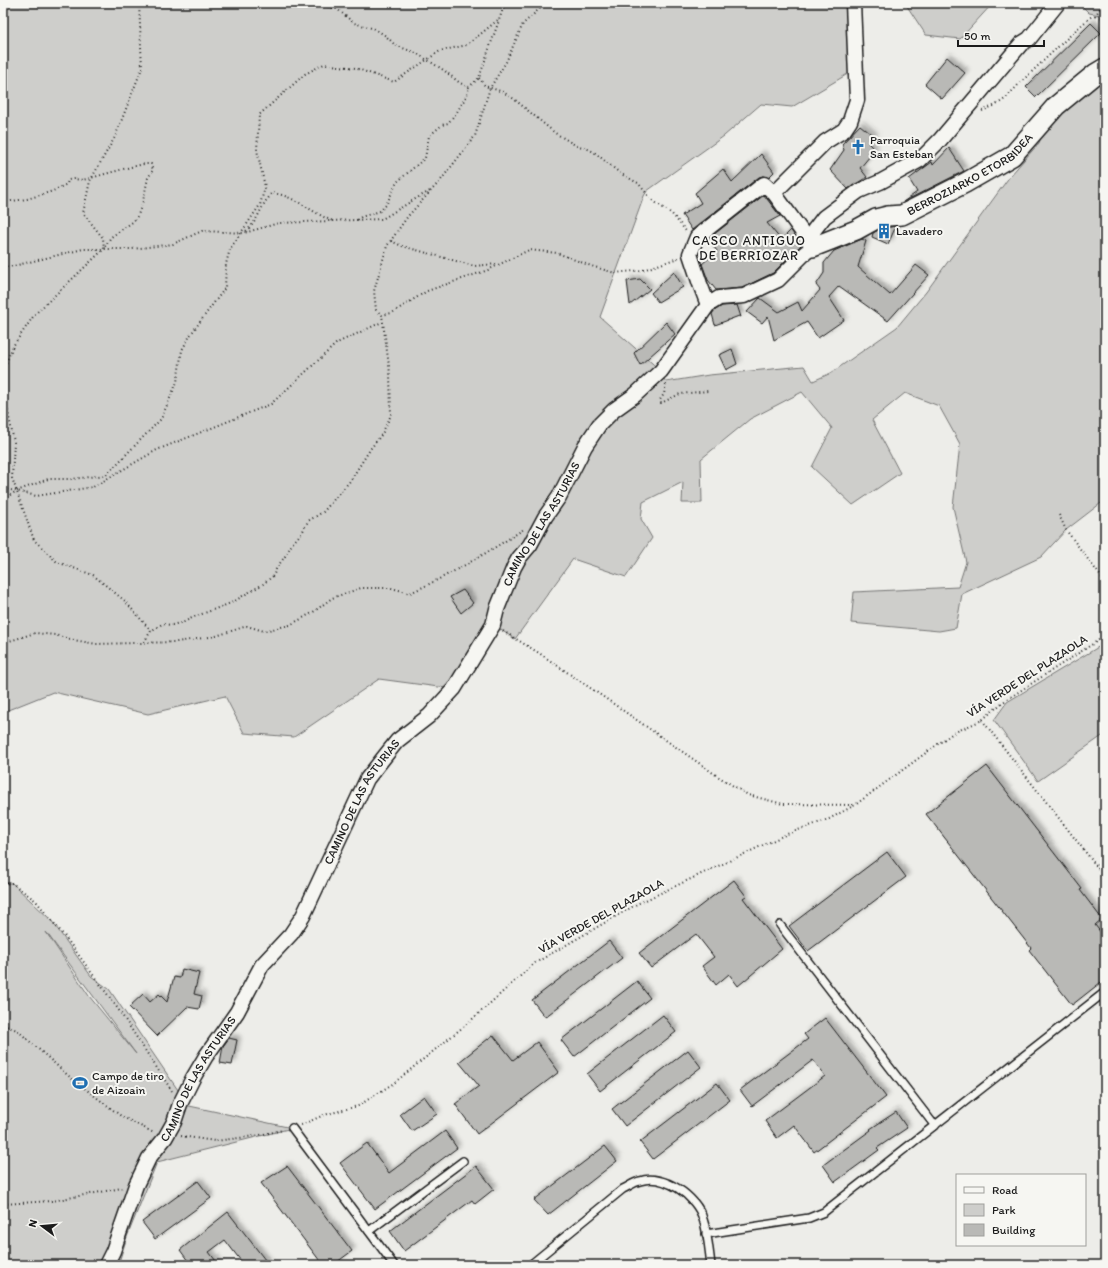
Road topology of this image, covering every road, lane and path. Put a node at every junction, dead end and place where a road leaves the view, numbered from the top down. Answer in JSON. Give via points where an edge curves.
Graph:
{"nodes":[{"id":1,"x":139,"y":3,"type":"edge"},
{"id":2,"x":321,"y":3,"type":"edge"},
{"id":3,"x":505,"y":3,"type":"edge"},
{"id":4,"x":546,"y":3,"type":"edge"},
{"id":5,"x":853,"y":3,"type":"edge"},
{"id":6,"x":1058,"y":3,"type":"edge"},
{"id":7,"x":1104,"y":3,"type":"edge"},
{"id":8,"x":1105,"y":14,"type":"edge"},
{"id":9,"x":1094,"y":16,"type":"junction"},
{"id":10,"x":499,"y":19,"type":"junction"},
{"id":11,"x":427,"y":60,"type":"junction"},
{"id":12,"x":1105,"y":68,"type":"edge"},
{"id":13,"x":479,"y":78,"type":"junction"},
{"id":14,"x":469,"y":87,"type":"junction"},
{"id":15,"x":490,"y":88,"type":"junction"},
{"id":16,"x":960,"y":115,"type":"junction"},
{"id":17,"x":92,"y":178,"type":"junction"},
{"id":18,"x":431,"y":191,"type":"junction"},
{"id":19,"x":774,"y":193,"type":"junction"},
{"id":20,"x":3,"y":202,"type":"edge"},
{"id":21,"x":356,"y":220,"type":"junction"},
{"id":22,"x":334,"y":222,"type":"junction"},
{"id":23,"x":243,"y":232,"type":"junction"},
{"id":24,"x":697,"y":237,"type":"junction"},
{"id":25,"x":390,"y":241,"type":"junction"},
{"id":26,"x":812,"y":244,"type":"junction"},
{"id":27,"x":104,"y":249,"type":"junction"},
{"id":28,"x":690,"y":254,"type":"junction"},
{"id":29,"x":500,"y":264,"type":"junction"},
{"id":30,"x":3,"y":266,"type":"edge"},
{"id":31,"x":708,"y":305,"type":"junction"},
{"id":32,"x":382,"y":315,"type":"junction"},
{"id":33,"x":382,"y":322,"type":"junction"},
{"id":34,"x":3,"y":370,"type":"edge"},
{"id":35,"x":661,"y":371,"type":"junction"},
{"id":36,"x":3,"y":387,"type":"edge"},
{"id":37,"x":708,"y":391,"type":"dead end"},
{"id":38,"x":3,"y":414,"type":"edge"},
{"id":39,"x":9,"y":417,"type":"junction"},
{"id":40,"x":3,"y":490,"type":"edge"},
{"id":41,"x":17,"y":491,"type":"junction"},
{"id":42,"x":3,"y":499,"type":"edge"},
{"id":43,"x":1060,"y":515,"type":"dead end"},
{"id":44,"x":528,"y":526,"type":"dead end"},
{"id":45,"x":1105,"y":582,"type":"edge"},
{"id":46,"x":493,"y":625,"type":"junction"},
{"id":47,"x":151,"y":631,"type":"junction"},
{"id":48,"x":1105,"y":636,"type":"edge"},
{"id":49,"x":3,"y":643,"type":"edge"},
{"id":50,"x":144,"y":643,"type":"junction"},
{"id":51,"x":982,"y":720,"type":"junction"},
{"id":52,"x":855,"y":805,"type":"junction"},
{"id":53,"x":1105,"y":877,"type":"edge"},
{"id":54,"x":3,"y":884,"type":"edge"},
{"id":55,"x":780,"y":925,"type":"dead end"},
{"id":56,"x":1105,"y":992,"type":"edge"},
{"id":57,"x":3,"y":1025,"type":"edge"},
{"id":58,"x":180,"y":1104,"type":"junction"},
{"id":59,"x":935,"y":1126,"type":"junction"},
{"id":60,"x":292,"y":1128,"type":"junction"},
{"id":61,"x":165,"y":1138,"type":"junction"},
{"id":62,"x":463,"y":1161,"type":"dead end"},
{"id":63,"x":136,"y":1185,"type":"junction"},
{"id":64,"x":3,"y":1204,"type":"edge"},
{"id":65,"x":369,"y":1231,"type":"junction"},
{"id":66,"x":706,"y":1234,"type":"junction"},
{"id":67,"x":106,"y":1265,"type":"edge"},
{"id":68,"x":394,"y":1265,"type":"edge"},
{"id":69,"x":530,"y":1265,"type":"edge"},
{"id":70,"x":711,"y":1265,"type":"edge"}],
"edges":[{"from":1,"to":17,"type":"path","via":[[142,68],[116,137]]},
{"from":2,"to":11,"type":"path","via":[[337,9],[354,23],[375,29],[395,45]]},
{"from":3,"to":10,"type":"path"},
{"from":4,"to":15,"type":"path","via":[[523,24],[506,62]]},
{"from":5,"to":19,"type":"street","via":[[857,100],[850,121],[844,130],[825,142]]},
{"from":6,"to":16,"type":"street","via":[[1029,40],[1021,44]]},
{"from":7,"to":9,"type":"path"},
{"from":8,"to":9,"type":"path"},
{"from":9,"to":16,"type":"path","via":[[1078,28],[1005,98],[985,110]]},
{"from":10,"to":11,"type":"path","via":[[467,45],[440,51]]},
{"from":10,"to":13,"type":"path"},
{"from":11,"to":14,"type":"path"},
{"from":11,"to":23,"type":"path","via":[[394,82],[355,68],[324,64],[305,74],[259,114],[257,150],[265,186],[260,205]]},
{"from":12,"to":26,"type":"street","name":"BERROZIARKO ETORBIDEA","via":[[1056,106],[1012,156],[902,215],[888,216],[856,230]]},
{"from":13,"to":14,"type":"path"},
{"from":13,"to":15,"type":"path"},
{"from":14,"to":21,"type":"path","via":[[457,112],[448,123],[429,136],[425,158],[398,182],[386,205],[380,211]]},
{"from":15,"to":18,"type":"path","via":[[475,136]]},
{"from":15,"to":24,"type":"path","via":[[514,99],[555,133],[577,146],[594,152],[638,184],[652,200],[672,214],[687,233]]},
{"from":16,"to":26,"type":"street","via":[[920,160],[859,191],[824,217],[814,230]]},
{"from":17,"to":20,"type":"path","via":[[68,180],[67,184],[52,191],[27,199]]},
{"from":17,"to":27,"type":"path","via":[[83,213],[103,238]]},
{"from":17,"to":27,"type":"path","via":[[144,164],[151,164],[153,170],[134,221],[111,237]]},
{"from":18,"to":21,"type":"path","via":[[382,219]]},
{"from":18,"to":25,"type":"path"},
{"from":19,"to":24,"type":"street","via":[[764,184]]},
{"from":19,"to":26,"type":"street"},
{"from":21,"to":22,"type":"path"},
{"from":22,"to":23,"type":"path","via":[[279,223]]},
{"from":22,"to":23,"type":"path","via":[[286,196],[271,193],[258,213],[258,218]]},
{"from":23,"to":27,"type":"path","via":[[202,231],[173,244],[132,249]]},
{"from":23,"to":41,"type":"path","via":[[230,249],[224,288],[182,350],[177,382],[161,419],[106,475],[48,479]]},
{"from":24,"to":28,"type":"street"},
{"from":25,"to":29,"type":"path","via":[[474,266]]},
{"from":25,"to":32,"type":"path","via":[[374,291],[376,310]]},
{"from":26,"to":31,"type":"street","via":[[778,280],[744,296],[719,298]]},
{"from":27,"to":30,"type":"path","via":[[83,249],[9,267]]},
{"from":27,"to":34,"type":"path","via":[[35,314],[13,346]]},
{"from":28,"to":29,"type":"path","via":[[643,270],[615,273],[557,253],[529,250]]},
{"from":28,"to":31,"type":"street"},
{"from":29,"to":32,"type":"path","via":[[427,291],[392,313]]},
{"from":31,"to":35,"type":"street","name":"CAMINO DE LAS ASTURIAS"},
{"from":32,"to":33,"type":"path"},
{"from":33,"to":41,"type":"path","via":[[337,343],[271,404],[157,450],[93,486],[36,496]]},
{"from":33,"to":47,"type":"path","via":[[390,373],[391,414],[382,434],[350,481],[323,512],[308,521],[273,576],[263,584],[231,603],[184,622],[162,624]]},
{"from":35,"to":37,"type":"path","via":[[666,382],[660,403],[680,394]]},
{"from":35,"to":46,"type":"street","name":"CAMINO DE LAS ASTURIAS","via":[[614,410],[599,425],[585,446],[559,497],[514,567]]},
{"from":36,"to":39,"type":"path"},
{"from":38,"to":39,"type":"path"},
{"from":39,"to":41,"type":"path","via":[[14,442],[12,478]]},
{"from":40,"to":41,"type":"path"},
{"from":41,"to":42,"type":"path"},
{"from":41,"to":47,"type":"path","via":[[34,540],[57,562],[93,575],[125,601]]},
{"from":43,"to":45,"type":"path","via":[[1066,530]]},
{"from":44,"to":50,"type":"path","via":[[442,579],[410,593],[391,588],[361,588],[332,598],[290,625],[264,631],[246,626],[216,636],[177,642]]},
{"from":46,"to":52,"type":"path","via":[[539,653],[748,795],[783,804]]},
{"from":46,"to":58,"type":"street","name":"CAMINO DE LAS ASTURIAS","via":[[454,689],[429,716],[398,741],[368,779],[303,916],[291,934],[262,965],[237,1012],[206,1056]]},
{"from":47,"to":50,"type":"path"},
{"from":48,"to":51,"type":"path","name":"VÍA VERDE DEL PLAZAOLA","via":[[1003,702]]},
{"from":49,"to":50,"type":"path","via":[[35,633],[96,644]]},
{"from":51,"to":52,"type":"path","name":"VÍA VERDE DEL PLAZAOLA","via":[[952,733]]},
{"from":51,"to":53,"type":"path"},
{"from":52,"to":60,"type":"path","name":"VÍA VERDE DEL PLAZAOLA","via":[[637,904],[535,963],[394,1083],[358,1106],[324,1115]]},
{"from":54,"to":58,"type":"path","via":[[12,884],[36,901],[66,938],[116,1006]]},
{"from":55,"to":59,"type":"lane"},
{"from":56,"to":59,"type":"lane"},
{"from":57,"to":61,"type":"path","via":[[17,1030],[71,1078],[121,1116]]},
{"from":58,"to":61,"type":"street","name":"CAMINO DE LAS ASTURIAS"},
{"from":59,"to":66,"type":"lane","via":[[824,1212],[809,1218]]},
{"from":60,"to":61,"type":"path","name":"VÍA VERDE DEL PLAZAOLA","via":[[215,1141],[182,1136]]},
{"from":60,"to":65,"type":"lane"},
{"from":61,"to":63,"type":"street","name":"CAMINO DE LAS ASTURIAS","via":[[149,1158]]},
{"from":62,"to":65,"type":"lane"},
{"from":63,"to":64,"type":"path","via":[[52,1201]]},
{"from":63,"to":67,"type":"street","name":"CAMINO DE LAS ASTURIAS"},
{"from":65,"to":68,"type":"lane"},
{"from":66,"to":69,"type":"lane","via":[[701,1213],[686,1194],[673,1185],[657,1180],[640,1180],[623,1189]]},
{"from":66,"to":70,"type":"lane"}]}
